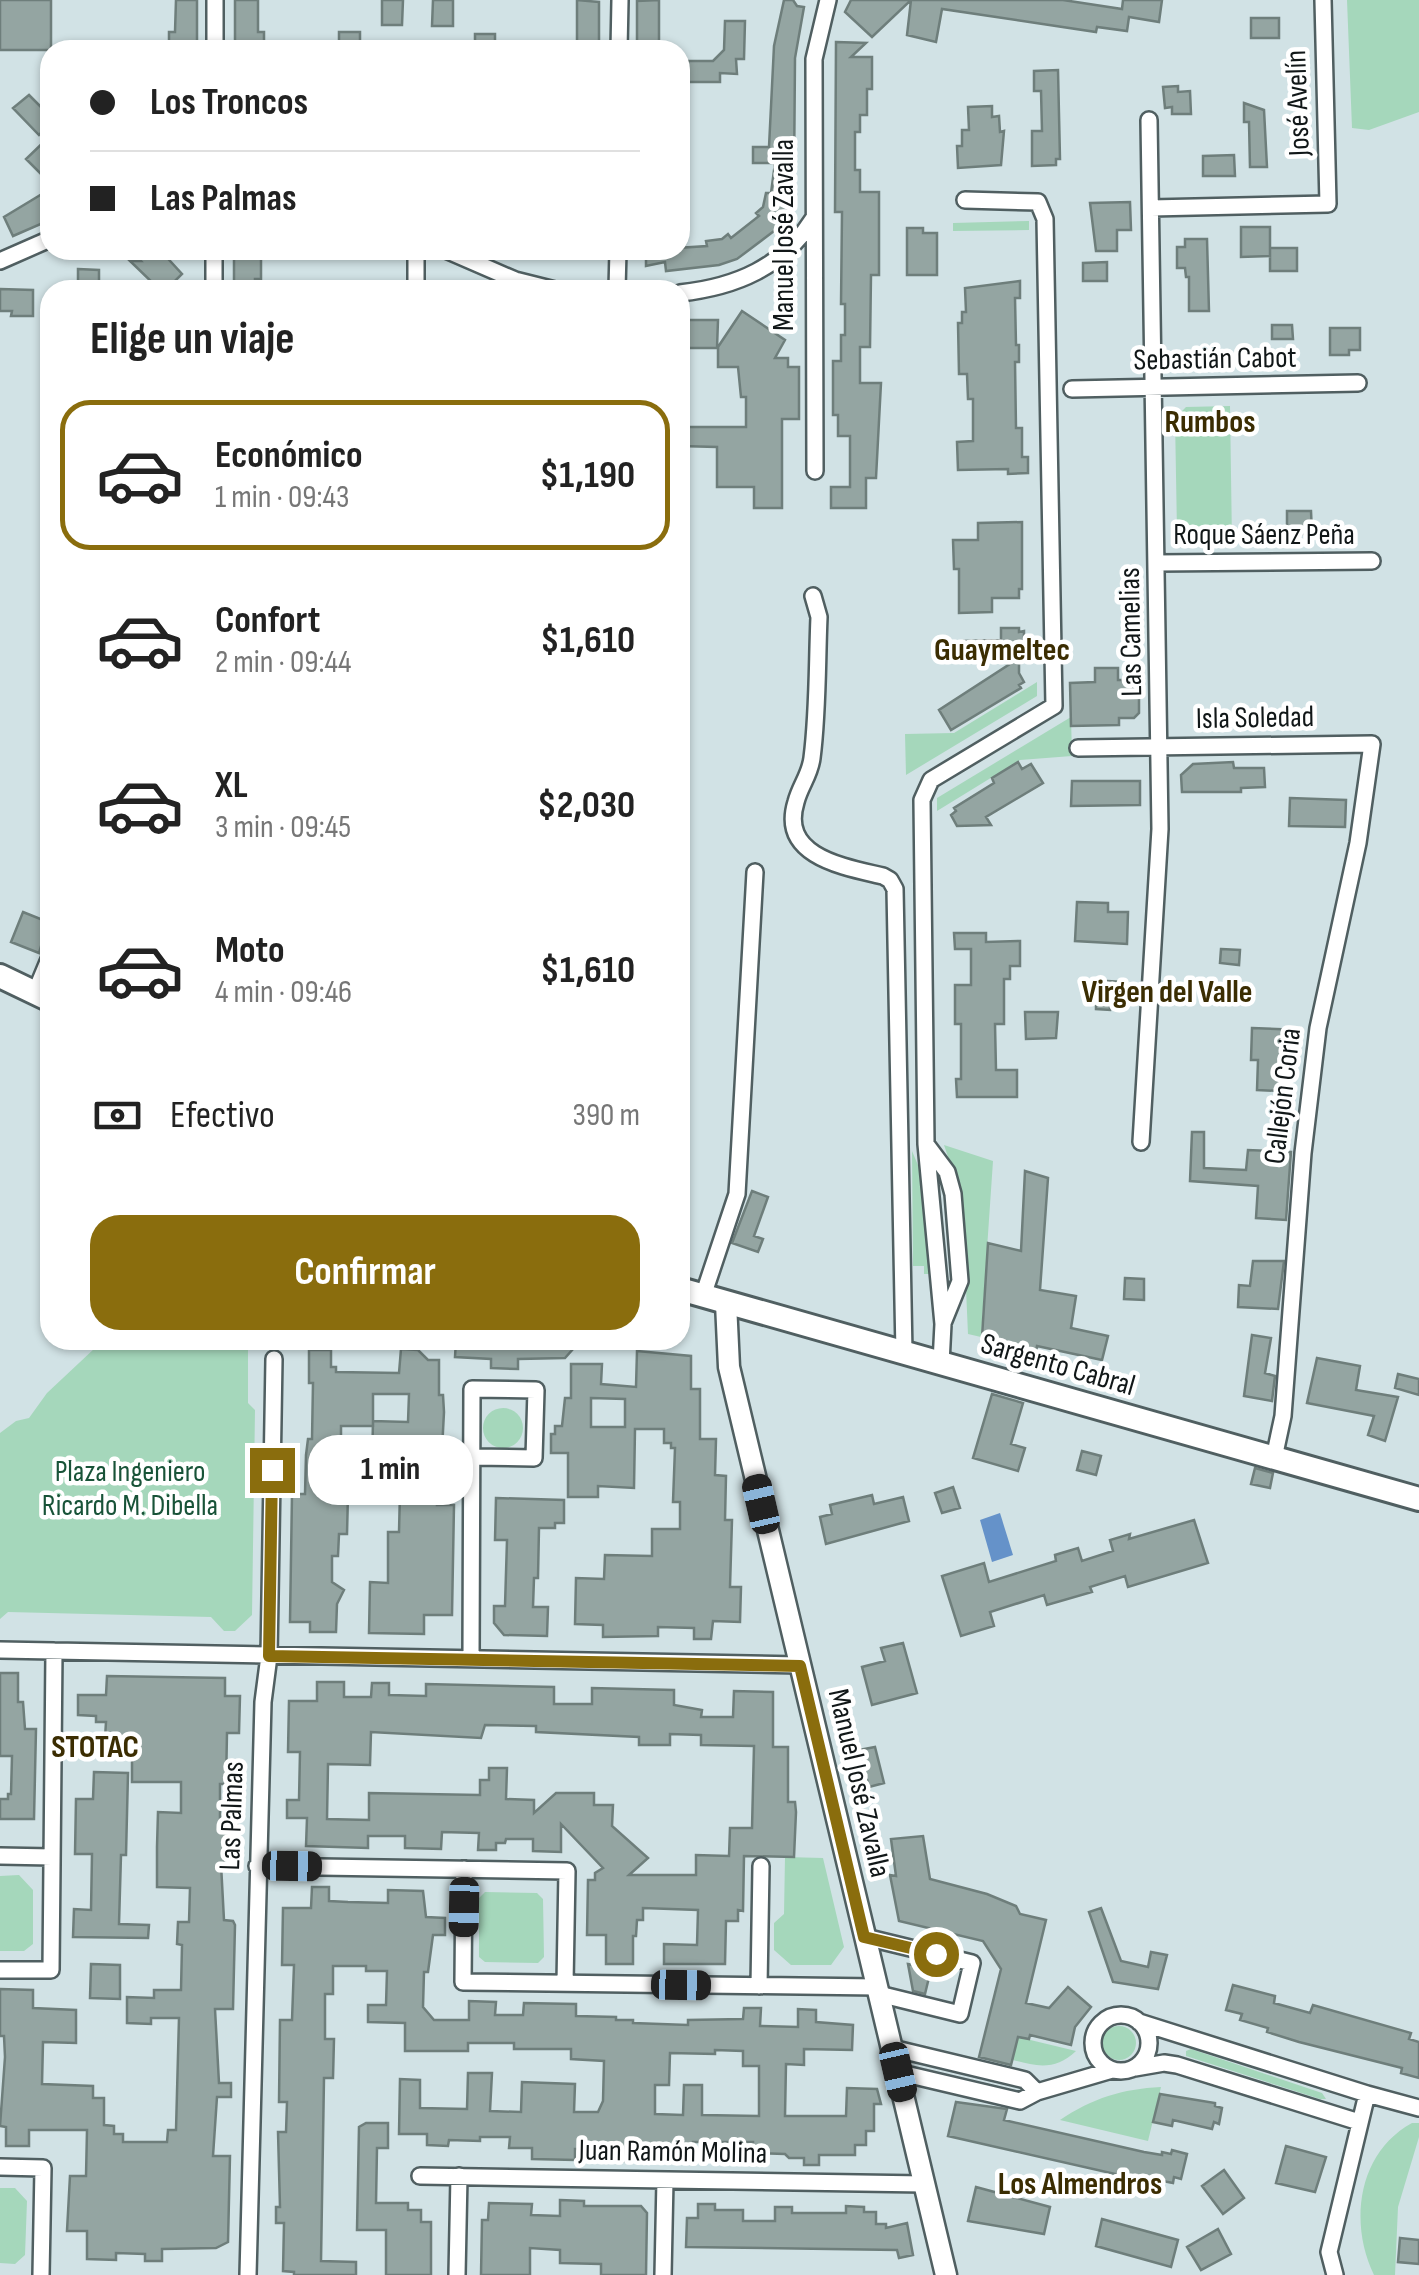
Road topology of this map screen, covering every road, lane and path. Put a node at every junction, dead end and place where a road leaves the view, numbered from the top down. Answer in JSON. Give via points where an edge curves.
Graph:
{"nodes":[{"id":1,"x":215,"y":0,"type":"edge"},
{"id":2,"x":620,"y":0,"type":"edge"},
{"id":3,"x":828,"y":0,"type":"edge"},
{"id":4,"x":1322,"y":0,"type":"edge"},
{"id":5,"x":215,"y":40,"type":"edge"},
{"id":6,"x":620,"y":40,"type":"edge"},
{"id":7,"x":1149,"y":120,"type":"dead end"},
{"id":8,"x":965,"y":200,"type":"dead end"},
{"id":9,"x":1151,"y":208,"type":"junction"},
{"id":10,"x":814,"y":219,"type":"junction"},
{"id":11,"x":40,"y":244,"type":"edge"},
{"id":12,"x":469,"y":260,"type":"edge"},
{"id":13,"x":0,"y":262,"type":"edge"},
{"id":14,"x":515,"y":280,"type":"edge"},
{"id":15,"x":690,"y":291,"type":"edge"},
{"id":16,"x":1358,"y":384,"type":"dead end"},
{"id":17,"x":1154,"y":387,"type":"junction"},
{"id":18,"x":1072,"y":389,"type":"dead end"},
{"id":19,"x":815,"y":471,"type":"dead end"},
{"id":20,"x":1372,"y":561,"type":"dead end"},
{"id":21,"x":1157,"y":563,"type":"junction"},
{"id":22,"x":814,"y":596,"type":"dead end"},
{"id":23,"x":1372,"y":744,"type":"joint"},
{"id":24,"x":1160,"y":747,"type":"junction"},
{"id":25,"x":1078,"y":748,"type":"dead end"},
{"id":26,"x":756,"y":872,"type":"dead end"},
{"id":27,"x":0,"y":976,"type":"edge"},
{"id":28,"x":40,"y":995,"type":"edge"},
{"id":29,"x":1141,"y":1142,"type":"dead end"},
{"id":30,"x":926,"y":1144,"type":"junction"},
{"id":31,"x":690,"y":1292,"type":"edge"},
{"id":32,"x":703,"y":1296,"type":"junction"},
{"id":33,"x":726,"y":1303,"type":"junction"},
{"id":34,"x":942,"y":1324,"type":"junction"},
{"id":35,"x":904,"y":1354,"type":"junction"},
{"id":36,"x":274,"y":1359,"type":"dead end"},
{"id":37,"x":940,"y":1364,"type":"junction"},
{"id":38,"x":473,"y":1457,"type":"junction"},
{"id":39,"x":1274,"y":1458,"type":"junction"},
{"id":40,"x":1419,"y":1499,"type":"edge"},
{"id":41,"x":0,"y":1650,"type":"edge"},
{"id":42,"x":54,"y":1651,"type":"junction"},
{"id":43,"x":269,"y":1656,"type":"junction"},
{"id":44,"x":471,"y":1660,"type":"junction"},
{"id":45,"x":800,"y":1666,"type":"junction"},
{"id":46,"x":0,"y":1856,"type":"edge"},
{"id":47,"x":52,"y":1857,"type":"junction"},
{"id":48,"x":257,"y":1866,"type":"junction"},
{"id":49,"x":761,"y":1866,"type":"dead end"},
{"id":50,"x":464,"y":1869,"type":"junction"},
{"id":51,"x":864,"y":1937,"type":"junction"},
{"id":52,"x":0,"y":1970,"type":"edge"},
{"id":53,"x":565,"y":1983,"type":"junction"},
{"id":54,"x":759,"y":1986,"type":"junction"},
{"id":55,"x":878,"y":1991,"type":"junction"},
{"id":56,"x":1140,"y":2022,"type":"junction"},
{"id":57,"x":892,"y":2048,"type":"junction"},
{"id":58,"x":1095,"y":2053,"type":"junction"},
{"id":59,"x":1135,"y":2068,"type":"junction"},
{"id":60,"x":1112,"y":2070,"type":"junction"},
{"id":61,"x":898,"y":2072,"type":"junction"},
{"id":62,"x":1082,"y":2078,"type":"junction"},
{"id":63,"x":1037,"y":2092,"type":"junction"},
{"id":64,"x":1367,"y":2094,"type":"junction"},
{"id":65,"x":1419,"y":2108,"type":"edge"},
{"id":66,"x":1359,"y":2122,"type":"junction"},
{"id":67,"x":0,"y":2167,"type":"edge"},
{"id":68,"x":420,"y":2176,"type":"dead end"},
{"id":69,"x":459,"y":2176,"type":"junction"},
{"id":70,"x":665,"y":2180,"type":"junction"},
{"id":71,"x":924,"y":2184,"type":"junction"},
{"id":72,"x":41,"y":2275,"type":"edge"},
{"id":73,"x":248,"y":2275,"type":"edge"},
{"id":74,"x":457,"y":2275,"type":"edge"},
{"id":75,"x":664,"y":2275,"type":"edge"},
{"id":76,"x":946,"y":2275,"type":"edge"},
{"id":77,"x":1335,"y":2275,"type":"edge"}],
"edges":[{"from":1,"to":5,"type":"street"},
{"from":2,"to":6,"type":"street"},
{"from":3,"to":10,"type":"street","name":"Manuel José Zavalla","via":[[814,59]]},
{"from":4,"to":9,"type":"street","name":"José Avelín","via":[[1328,204]]},
{"from":7,"to":9,"type":"street","name":"Las Camelias"},
{"from":8,"to":30,"type":"street","via":[[1038,202],[1045,219],[1054,706],[924,790]]},
{"from":9,"to":17,"type":"street","name":"Las Camelias"},
{"from":10,"to":15,"type":"street","via":[[788,252],[761,270]]},
{"from":10,"to":19,"type":"street","name":"Manuel José Zavalla"},
{"from":11,"to":13,"type":"street"},
{"from":12,"to":14,"type":"street"},
{"from":16,"to":17,"type":"street","name":"Sebastián Cabot"},
{"from":17,"to":18,"type":"street","name":"Sebastián Cabot"},
{"from":17,"to":21,"type":"street","name":"Las Camelias"},
{"from":20,"to":21,"type":"street","name":"Roque Sáenz Peña"},
{"from":21,"to":24,"type":"street","name":"Las Camelias"},
{"from":22,"to":35,"type":"street","via":[[819,617],[813,752],[793,817],[810,852],[830,864],[883,876],[895,889]]},
{"from":23,"to":24,"type":"street","name":"Isla Soledad"},
{"from":23,"to":39,"type":"street","name":"Callejón Coria","via":[[1318,1028]]},
{"from":24,"to":25,"type":"street","name":"Isla Soledad"},
{"from":24,"to":29,"type":"street","name":"Las Camelias"},
{"from":26,"to":32,"type":"street","via":[[737,1194]]},
{"from":27,"to":28,"type":"main road"},
{"from":30,"to":34,"type":"street"},
{"from":30,"to":34,"type":"street","via":[[947,1172],[953,1194],[960,1281]]},
{"from":31,"to":32,"type":"main road","name":"Sargento Cabral"},
{"from":32,"to":33,"type":"main road","name":"Sargento Cabral"},
{"from":33,"to":35,"type":"main road","name":"Sargento Cabral"},
{"from":33,"to":45,"type":"street","name":"Manuel José Zavalla","via":[[728,1367]]},
{"from":34,"to":37,"type":"street"},
{"from":35,"to":37,"type":"main road","name":"Sargento Cabral"},
{"from":36,"to":43,"type":"street","name":"Las Palmas"},
{"from":37,"to":39,"type":"main road","name":"Sargento Cabral"},
{"from":38,"to":38,"type":"street","via":[[534,1458],[536,1390],[472,1389]]},
{"from":38,"to":44,"type":"street"},
{"from":39,"to":40,"type":"main road","name":"Sargento Cabral"},
{"from":41,"to":42,"type":"street"},
{"from":42,"to":43,"type":"street"},
{"from":42,"to":47,"type":"street"},
{"from":43,"to":44,"type":"street"},
{"from":43,"to":48,"type":"street","name":"Las Palmas"},
{"from":44,"to":45,"type":"street"},
{"from":45,"to":51,"type":"street","name":"Manuel José Zavalla"},
{"from":46,"to":47,"type":"street"},
{"from":47,"to":52,"type":"street","via":[[50,1970]]},
{"from":48,"to":50,"type":"street"},
{"from":48,"to":73,"type":"street","name":"Las Palmas"},
{"from":49,"to":54,"type":"street"},
{"from":50,"to":53,"type":"street","via":[[567,1871]]},
{"from":50,"to":53,"type":"street","via":[[462,1982]]},
{"from":51,"to":55,"type":"street","name":"Manuel José Zavalla"},
{"from":51,"to":55,"type":"street","via":[[972,1963],[960,2014]]},
{"from":53,"to":54,"type":"street"},
{"from":54,"to":55,"type":"street"},
{"from":55,"to":57,"type":"street","name":"Manuel José Zavalla"},
{"from":56,"to":58,"type":"street","via":[[1122,2016],[1105,2021],[1094,2036]]},
{"from":56,"to":59,"type":"street","via":[[1149,2047]]},
{"from":56,"to":64,"type":"street"},
{"from":57,"to":61,"type":"street","name":"Manuel José Zavalla"},
{"from":57,"to":63,"type":"street","via":[[1025,2080]]},
{"from":58,"to":60,"type":"street"},
{"from":58,"to":62,"type":"street"},
{"from":59,"to":60,"type":"street"},
{"from":59,"to":66,"type":"street","via":[[1177,2065]]},
{"from":60,"to":62,"type":"street"},
{"from":61,"to":63,"type":"street","via":[[1020,2101]]},
{"from":61,"to":71,"type":"street","name":"Manuel José Zavalla"},
{"from":62,"to":63,"type":"street"},
{"from":64,"to":65,"type":"street"},
{"from":64,"to":66,"type":"street"},
{"from":66,"to":77,"type":"street","via":[[1329,2252]]},
{"from":67,"to":72,"type":"street","via":[[43,2168]]},
{"from":68,"to":69,"type":"street","name":"Juan Ramón Molina"},
{"from":69,"to":70,"type":"street","name":"Juan Ramón Molina"},
{"from":69,"to":74,"type":"street"},
{"from":70,"to":71,"type":"street","name":"Juan Ramón Molina"},
{"from":70,"to":75,"type":"street"},
{"from":71,"to":76,"type":"street","name":"Manuel José Zavalla"}]}
